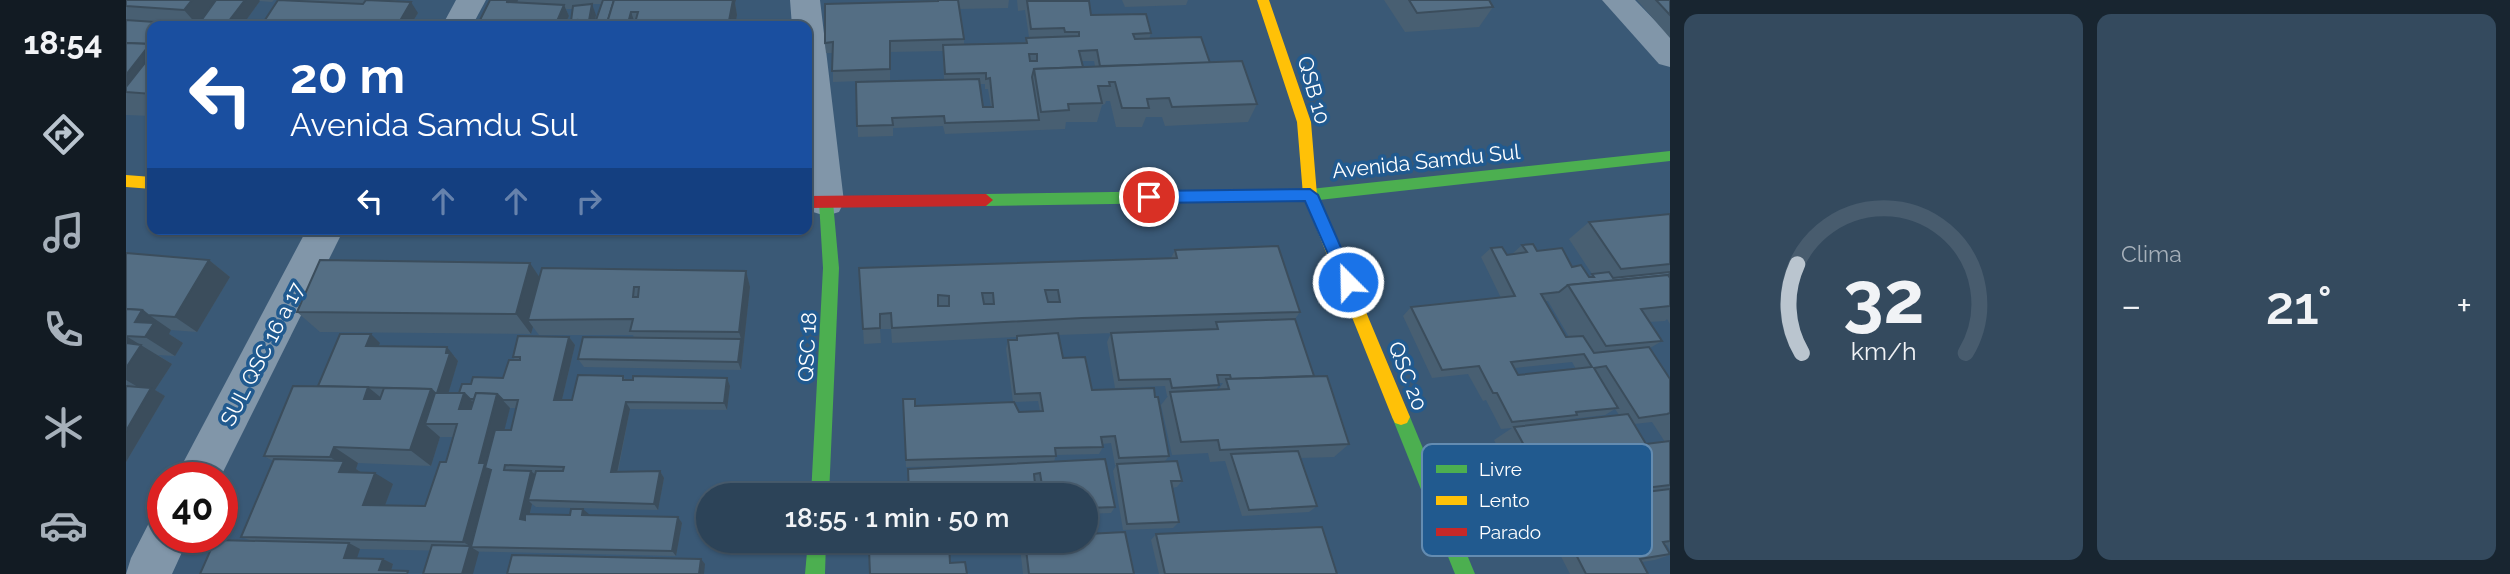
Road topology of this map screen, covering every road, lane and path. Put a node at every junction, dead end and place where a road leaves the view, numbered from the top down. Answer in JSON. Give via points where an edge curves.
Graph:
{"nodes":[{"id":1,"x":471,"y":0,"type":"edge"},
{"id":2,"x":805,"y":0,"type":"edge"},
{"id":3,"x":1263,"y":0,"type":"edge"},
{"id":4,"x":1617,"y":0,"type":"edge"},
{"id":5,"x":460,"y":21,"type":"edge"},
{"id":6,"x":806,"y":21,"type":"edge"},
{"id":7,"x":1670,"y":56,"type":"edge"},
{"id":8,"x":812,"y":129,"type":"edge"},
{"id":9,"x":1670,"y":156,"type":"edge"},
{"id":10,"x":126,"y":181,"type":"edge"},
{"id":11,"x":147,"y":183,"type":"edge"},
{"id":12,"x":1310,"y":195,"type":"junction"},
{"id":13,"x":816,"y":202,"type":"edge"},
{"id":14,"x":323,"y":235,"type":"edge"},
{"id":15,"x":205,"y":462,"type":"edge"},
{"id":16,"x":1422,"y":469,"type":"edge"},
{"id":17,"x":821,"y":483,"type":"edge"},
{"id":18,"x":158,"y":553,"type":"edge"},
{"id":19,"x":816,"y":553,"type":"edge"},
{"id":20,"x":1458,"y":556,"type":"edge"},
{"id":21,"x":147,"y":574,"type":"edge"},
{"id":22,"x":815,"y":574,"type":"edge"},
{"id":23,"x":1465,"y":574,"type":"edge"}],
"edges":[{"from":1,"to":5,"type":"street"},
{"from":2,"to":6,"type":"street"},
{"from":3,"to":12,"type":"street","name":"QSB 10","via":[[1304,122]]},
{"from":4,"to":7,"type":"street"},
{"from":8,"to":13,"type":"street"},
{"from":9,"to":12,"type":"street","name":"Avenida Samdu Sul"},
{"from":10,"to":11,"type":"street"},
{"from":12,"to":13,"type":"street","name":"Avenida Samdu Sul"},
{"from":12,"to":16,"type":"street","name":"QSC 20"},
{"from":13,"to":17,"type":"street","name":"QSC 18","via":[[831,268]]},
{"from":14,"to":15,"type":"street","name":"SUL QSC 16 a 17"},
{"from":18,"to":21,"type":"street"},
{"from":19,"to":22,"type":"street"},
{"from":20,"to":23,"type":"street","name":"QSC 20"}]}
